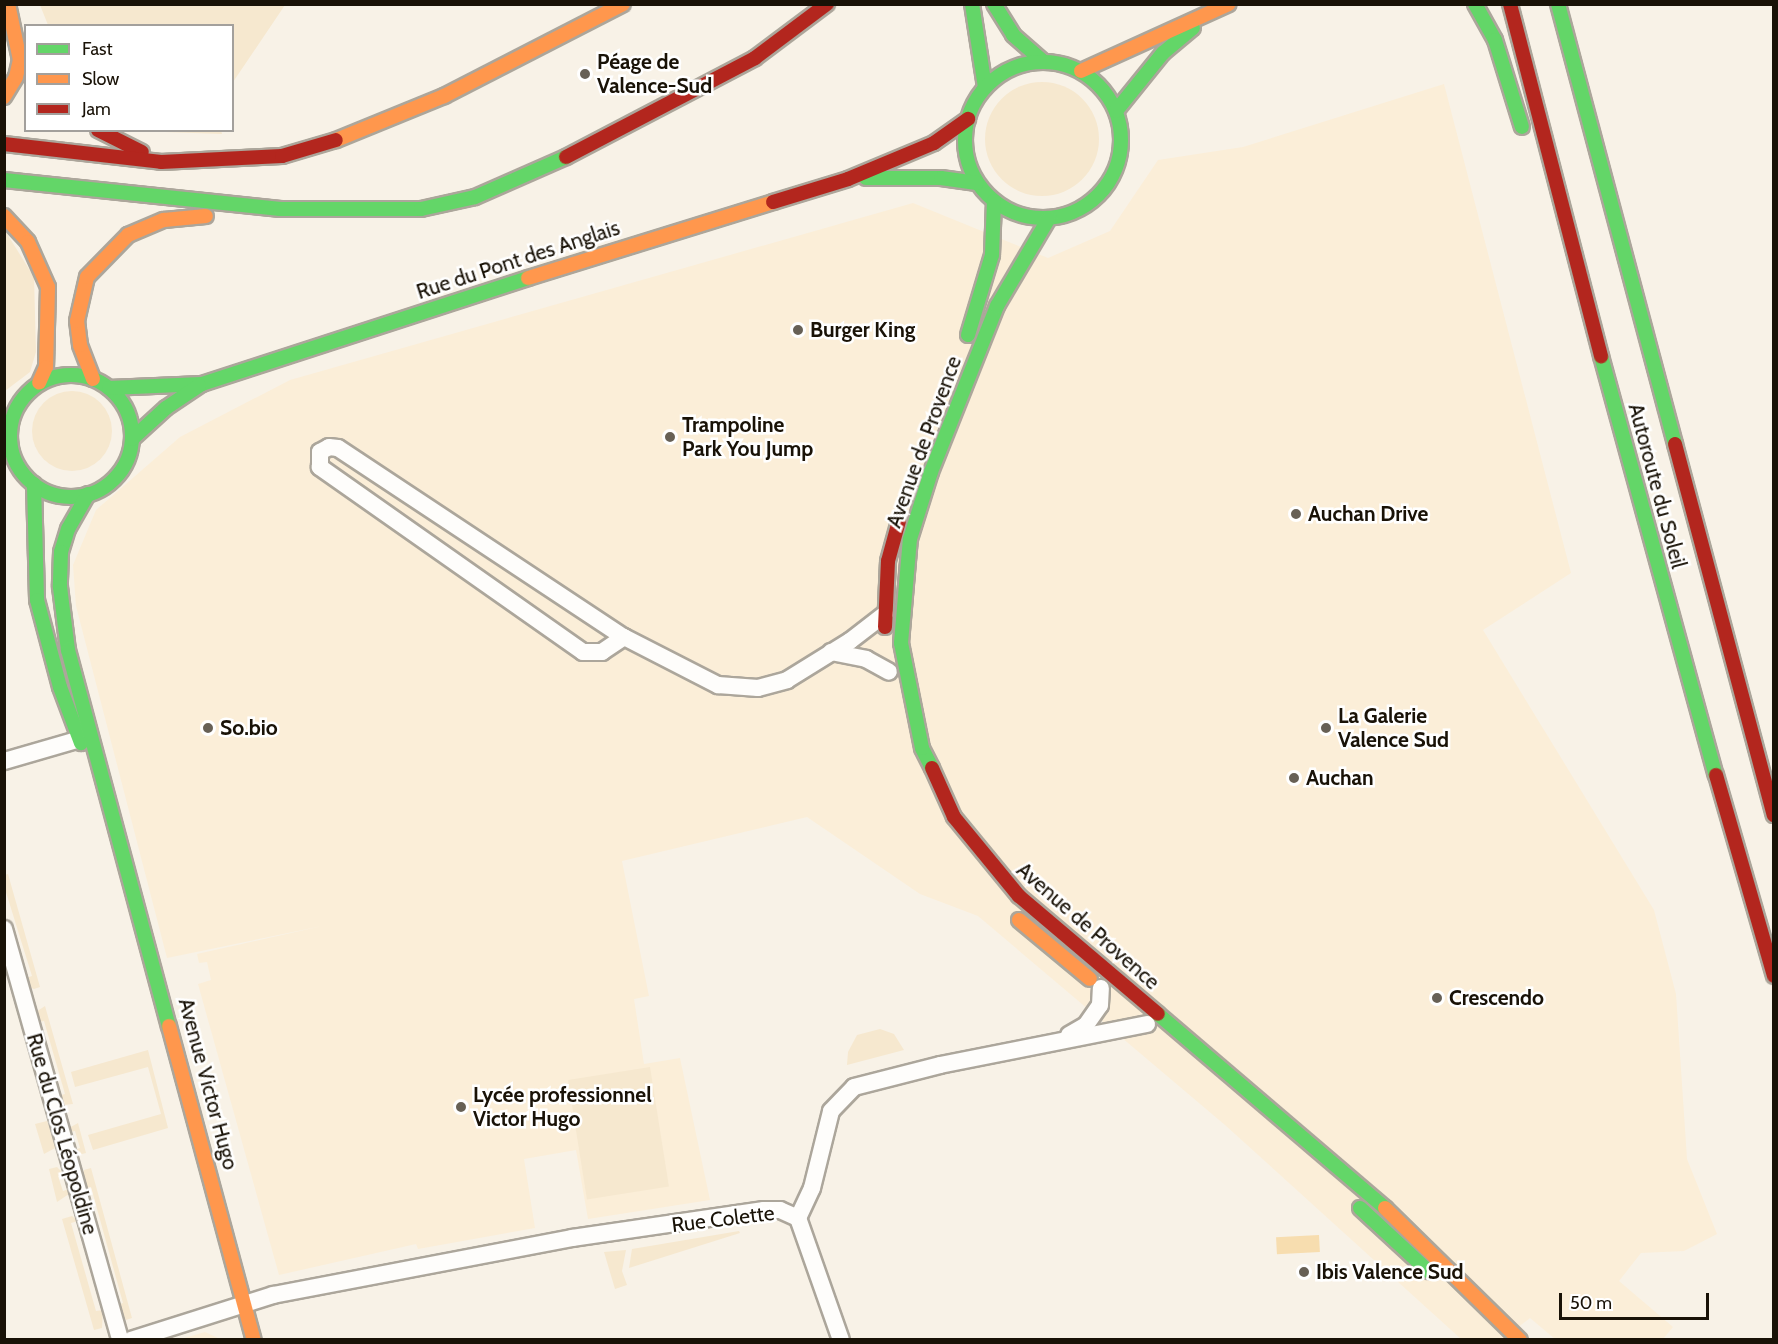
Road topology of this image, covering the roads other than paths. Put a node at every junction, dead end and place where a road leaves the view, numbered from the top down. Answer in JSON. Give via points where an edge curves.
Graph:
{"nodes":[{"id":1,"x":8,"y":4,"type":"edge"},
{"id":2,"x":622,"y":4,"type":"edge"},
{"id":3,"x":827,"y":4,"type":"edge"},
{"id":4,"x":972,"y":4,"type":"edge"},
{"id":5,"x":994,"y":4,"type":"edge"},
{"id":6,"x":1229,"y":4,"type":"edge"},
{"id":7,"x":1475,"y":4,"type":"edge"},
{"id":8,"x":1510,"y":4,"type":"edge"},
{"id":9,"x":1558,"y":4,"type":"edge"},
{"id":10,"x":1214,"y":10,"type":"junction"},
{"id":11,"x":1044,"y":62,"type":"junction"},
{"id":12,"x":1081,"y":71,"type":"junction"},
{"id":13,"x":985,"y":87,"type":"junction"},
{"id":14,"x":4,"y":97,"type":"edge"},
{"id":15,"x":1116,"y":111,"type":"junction"},
{"id":16,"x":968,"y":119,"type":"junction"},
{"id":17,"x":102,"y":132,"type":"edge"},
{"id":18,"x":1526,"y":142,"type":"dead end"},
{"id":19,"x":4,"y":144,"type":"edge"},
{"id":20,"x":161,"y":162,"type":"junction"},
{"id":21,"x":848,"y":179,"type":"junction"},
{"id":22,"x":4,"y":180,"type":"edge"},
{"id":23,"x":977,"y":183,"type":"junction"},
{"id":24,"x":994,"y":201,"type":"junction"},
{"id":25,"x":280,"y":210,"type":"junction"},
{"id":26,"x":1547,"y":210,"type":"dead end"},
{"id":27,"x":4,"y":216,"type":"edge"},
{"id":28,"x":1049,"y":218,"type":"junction"},
{"id":29,"x":93,"y":379,"type":"junction"},
{"id":30,"x":39,"y":383,"type":"junction"},
{"id":31,"x":202,"y":384,"type":"junction"},
{"id":32,"x":109,"y":388,"type":"junction"},
{"id":33,"x":22,"y":399,"type":"junction"},
{"id":34,"x":4,"y":402,"type":"edge"},
{"id":35,"x":132,"y":439,"type":"junction"},
{"id":36,"x":8,"y":451,"type":"edge"},
{"id":37,"x":34,"y":484,"type":"junction"},
{"id":38,"x":911,"y":485,"type":"dead end"},
{"id":39,"x":88,"y":494,"type":"junction"},
{"id":40,"x":904,"y":507,"type":"dead end"},
{"id":41,"x":1648,"y":537,"type":"junction"},
{"id":42,"x":885,"y":614,"type":"junction"},
{"id":43,"x":624,"y":636,"type":"junction"},
{"id":44,"x":831,"y":652,"type":"junction"},
{"id":45,"x":890,"y":677,"type":"joint"},
{"id":46,"x":80,"y":739,"type":"junction"},
{"id":47,"x":905,"y":742,"type":"dead end"},
{"id":48,"x":4,"y":761,"type":"edge"},
{"id":49,"x":912,"y":762,"type":"dead end"},
{"id":50,"x":1773,"y":815,"type":"edge"},
{"id":51,"x":119,"y":839,"type":"junction"},
{"id":52,"x":1010,"y":912,"type":"dead end"},
{"id":53,"x":4,"y":929,"type":"edge"},
{"id":54,"x":1773,"y":976,"type":"edge"},
{"id":55,"x":1101,"y":988,"type":"junction"},
{"id":56,"x":1147,"y":1024,"type":"junction"},
{"id":57,"x":1063,"y":1039,"type":"junction"},
{"id":58,"x":798,"y":1218,"type":"junction"},
{"id":59,"x":1460,"y":1303,"type":"dead end"},
{"id":60,"x":244,"y":1304,"type":"junction"},
{"id":61,"x":120,"y":1340,"type":"edge"},
{"id":62,"x":131,"y":1340,"type":"edge"},
{"id":63,"x":254,"y":1340,"type":"edge"},
{"id":64,"x":841,"y":1340,"type":"edge"},
{"id":65,"x":1520,"y":1340,"type":"edge"}],
"edges":[{"from":1,"to":14,"type":"main road","via":[[20,60],[16,78]]},
{"from":2,"to":20,"type":"main road","via":[[424,105],[302,152],[261,160]]},
{"from":3,"to":25,"type":"main road","via":[[755,58],[537,172],[475,197],[421,209]]},
{"from":4,"to":13,"type":"main road"},
{"from":5,"to":11,"type":"main road","via":[[1013,35]]},
{"from":6,"to":10,"type":"main road"},
{"from":7,"to":18,"type":"main road","via":[[1495,40]]},
{"from":8,"to":41,"type":"main road","name":"Autoroute du Soleil"},
{"from":9,"to":50,"type":"main road","name":"Autoroute du Soleil"},
{"from":10,"to":12,"type":"main road"},
{"from":10,"to":15,"type":"main road","via":[[1163,52]]},
{"from":11,"to":12,"type":"main road"},
{"from":11,"to":13,"type":"main road","via":[[1002,73]]},
{"from":12,"to":15,"type":"main road","via":[[1102,88]]},
{"from":13,"to":16,"type":"main road"},
{"from":15,"to":28,"type":"main road","via":[[1120,151],[1113,173],[1101,192],[1083,207]]},
{"from":16,"to":21,"type":"main road","name":"Rue du Pont des Anglais","via":[[934,143]]},
{"from":16,"to":23,"type":"main road","via":[[965,150]]},
{"from":17,"to":20,"type":"main road"},
{"from":19,"to":20,"type":"main road"},
{"from":21,"to":23,"type":"main road","name":"Rue du Pont des Anglais","via":[[941,178]]},
{"from":21,"to":31,"type":"main road","name":"Rue du Pont des Anglais","via":[[551,270]]},
{"from":22,"to":25,"type":"main road"},
{"from":23,"to":24,"type":"main road"},
{"from":24,"to":28,"type":"main road","via":[[1029,217]]},
{"from":24,"to":38,"type":"main road","name":"Avenue de Provence","via":[[992,255],[963,351]]},
{"from":25,"to":29,"type":"main road","via":[[164,220],[128,236],[104,255],[87,277],[79,300],[78,335]]},
{"from":26,"to":41,"type":"main road"},
{"from":27,"to":30,"type":"main road","via":[[28,242],[48,287],[46,367]]},
{"from":28,"to":65,"type":"main road","name":"Avenue de Provence","via":[[997,306],[931,471],[910,538],[901,643],[922,748],[954,817],[1018,896],[1405,1225]]},
{"from":29,"to":30,"type":"main road","via":[[75,375]]},
{"from":29,"to":32,"type":"main road"},
{"from":30,"to":33,"type":"main road"},
{"from":31,"to":32,"type":"main road","name":"Rue du Pont des Anglais"},
{"from":31,"to":35,"type":"main road","name":"Rue du Pont des Anglais","via":[[166,408]]},
{"from":32,"to":35,"type":"main road","via":[[126,411]]},
{"from":33,"to":34,"type":"main road"},
{"from":33,"to":36,"type":"main road","via":[[10,424]]},
{"from":35,"to":39,"type":"main road","via":[[129,454],[113,479]]},
{"from":36,"to":37,"type":"main road"},
{"from":37,"to":39,"type":"main road","via":[[51,493]]},
{"from":37,"to":46,"type":"main road","name":"Avenue Victor Hugo","via":[[37,600]]},
{"from":39,"to":51,"type":"main road","name":"Avenue Victor Hugo","via":[[68,529],[61,552],[62,613]]},
{"from":40,"to":42,"type":"main road","name":"Avenue de Provence","via":[[888,561]]},
{"from":41,"to":54,"type":"main road","name":"Autoroute du Soleil"},
{"from":42,"to":44,"type":"street"},
{"from":42,"to":45,"type":"main road","name":"Avenue de Provence"},
{"from":43,"to":43,"type":"street","via":[[602,652],[583,652],[320,467],[320,452],[338,448]]},
{"from":43,"to":44,"type":"street","via":[[696,676],[741,689],[787,680]]},
{"from":44,"to":45,"type":"street","via":[[866,659]]},
{"from":46,"to":48,"type":"street"},
{"from":46,"to":51,"type":"main road","name":"Avenue Victor Hugo"},
{"from":47,"to":49,"type":"main road"},
{"from":51,"to":60,"type":"main road","name":"Avenue Victor Hugo"},
{"from":52,"to":55,"type":"main road","name":"Avenue de Provence"},
{"from":53,"to":61,"type":"street","name":"Rue du Clos Léopoldine"},
{"from":55,"to":56,"type":"main road","name":"Avenue de Provence"},
{"from":55,"to":57,"type":"street","via":[[1096,1011],[1086,1025]]},
{"from":56,"to":57,"type":"street","name":"Rue Colette"},
{"from":56,"to":59,"type":"main road","name":"Avenue de Provence","via":[[1351,1199]]},
{"from":57,"to":58,"type":"street","name":"Rue Colette","via":[[854,1087],[831,1111],[812,1188]]},
{"from":58,"to":60,"type":"street","name":"Rue Colette","via":[[780,1210],[764,1210],[572,1238]]},
{"from":58,"to":64,"type":"street"},
{"from":60,"to":62,"type":"street","name":"Rue Colette"},
{"from":60,"to":63,"type":"main road","name":"Avenue Victor Hugo"}]}
